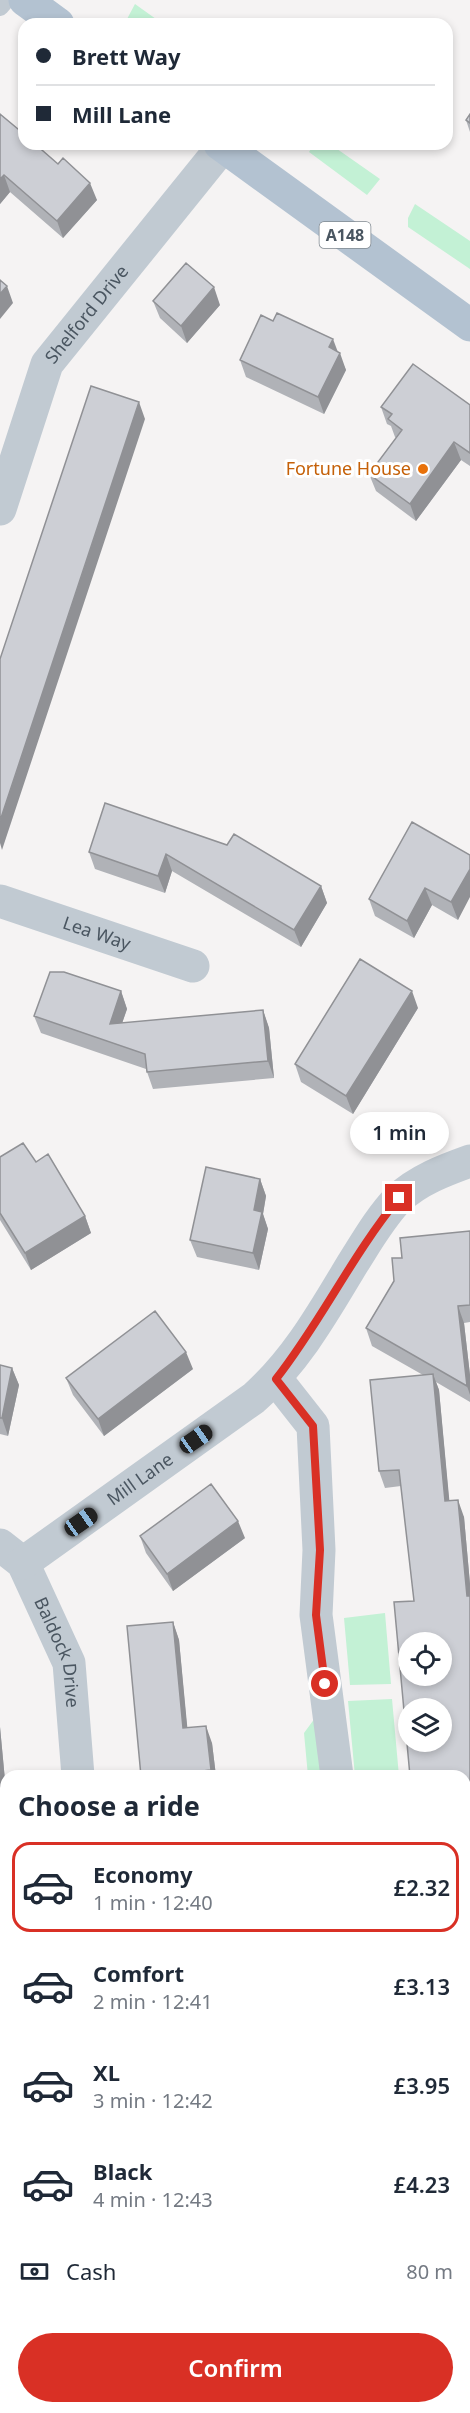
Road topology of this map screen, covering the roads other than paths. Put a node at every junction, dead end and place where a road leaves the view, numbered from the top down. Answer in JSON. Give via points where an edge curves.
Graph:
{"nodes":[{"id":1,"x":6,"y":0,"type":"edge"},
{"id":2,"x":26,"y":0,"type":"edge"},
{"id":3,"x":0,"y":7,"type":"edge"},
{"id":4,"x":50,"y":18,"type":"edge"},
{"id":5,"x":217,"y":150,"type":"edge"},
{"id":6,"x":228,"y":150,"type":"edge"},
{"id":7,"x":470,"y":325,"type":"edge"},
{"id":8,"x":0,"y":510,"type":"edge"},
{"id":9,"x":0,"y":901,"type":"edge"},
{"id":10,"x":193,"y":966,"type":"dead end"},
{"id":11,"x":470,"y":1161,"type":"edge"},
{"id":12,"x":276,"y":1379,"type":"junction"},
{"id":13,"x":11,"y":1554,"type":"edge"},
{"id":14,"x":78,"y":1770,"type":"edge"},
{"id":15,"x":336,"y":1770,"type":"edge"}],
"edges":[{"from":1,"to":3,"type":"lane"},
{"from":2,"to":4,"type":"main road"},
{"from":5,"to":8,"type":"street","name":"Shelford Drive","via":[[47,364]]},
{"from":6,"to":7,"type":"main road","number":"A148"},
{"from":9,"to":10,"type":"street","name":"Lea Way"},
{"from":11,"to":12,"type":"street","name":"Mill Lane","via":[[436,1173],[399,1198],[375,1227],[306,1340]]},
{"from":12,"to":13,"type":"street","name":"Mill Lane","via":[[254,1398]]},
{"from":12,"to":15,"type":"street","via":[[313,1426],[320,1550],[316,1615]]},
{"from":13,"to":14,"type":"street","name":"Baldock Drive","via":[[69,1663]]}]}
